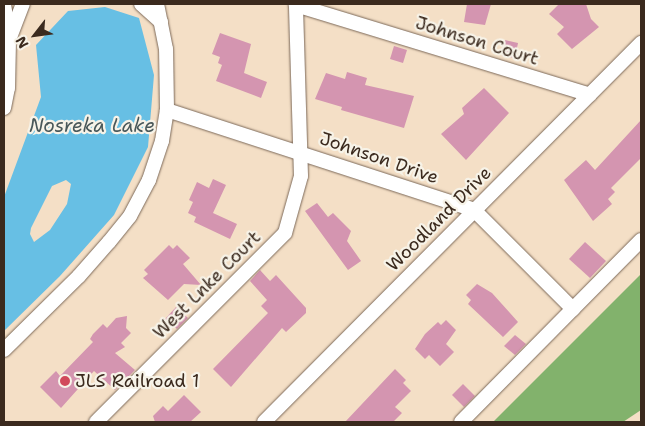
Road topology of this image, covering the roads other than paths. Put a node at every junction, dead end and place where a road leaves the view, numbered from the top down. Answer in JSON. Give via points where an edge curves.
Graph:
{"nodes":[{"id":1,"x":23,"y":4,"type":"edge"},
{"id":2,"x":141,"y":4,"type":"edge"},
{"id":3,"x":157,"y":4,"type":"edge"},
{"id":4,"x":4,"y":5,"type":"edge"},
{"id":5,"x":296,"y":5,"type":"edge"},
{"id":6,"x":161,"y":22,"type":"junction"},
{"id":7,"x":9,"y":40,"type":"junction"},
{"id":8,"x":641,"y":43,"type":"edge"},
{"id":9,"x":590,"y":95,"type":"junction"},
{"id":10,"x":4,"y":108,"type":"edge"},
{"id":11,"x":167,"y":110,"type":"junction"},
{"id":12,"x":301,"y":151,"type":"junction"},
{"id":13,"x":474,"y":210,"type":"junction"},
{"id":14,"x":641,"y":240,"type":"edge"},
{"id":15,"x":573,"y":309,"type":"junction"},
{"id":16,"x":4,"y":350,"type":"edge"},
{"id":17,"x":96,"y":422,"type":"edge"},
{"id":18,"x":264,"y":422,"type":"edge"},
{"id":19,"x":460,"y":422,"type":"edge"}],
"edges":[{"from":1,"to":7,"type":"street"},
{"from":2,"to":6,"type":"street"},
{"from":3,"to":6,"type":"street"},
{"from":4,"to":7,"type":"street"},
{"from":5,"to":9,"type":"street","name":"Johnson Court"},
{"from":5,"to":12,"type":"street","name":"West Lnke Court"},
{"from":6,"to":11,"type":"street","via":[[166,49]]},
{"from":7,"to":10,"type":"street","via":[[8,88]]},
{"from":8,"to":9,"type":"street","name":"Woodland Drive"},
{"from":9,"to":13,"type":"street","name":"Woodland Drive"},
{"from":11,"to":12,"type":"street","name":"Johnson Drive"},
{"from":11,"to":16,"type":"street","via":[[162,141],[149,180],[130,216],[79,276]]},
{"from":12,"to":13,"type":"street","name":"Johnson Drive"},
{"from":12,"to":17,"type":"street","name":"West Lnke Court","via":[[301,176],[285,233]]},
{"from":13,"to":15,"type":"street","name":"Johnson Drive"},
{"from":13,"to":18,"type":"street","name":"Woodland Drive"},
{"from":14,"to":15,"type":"street"},
{"from":15,"to":19,"type":"street"}]}
